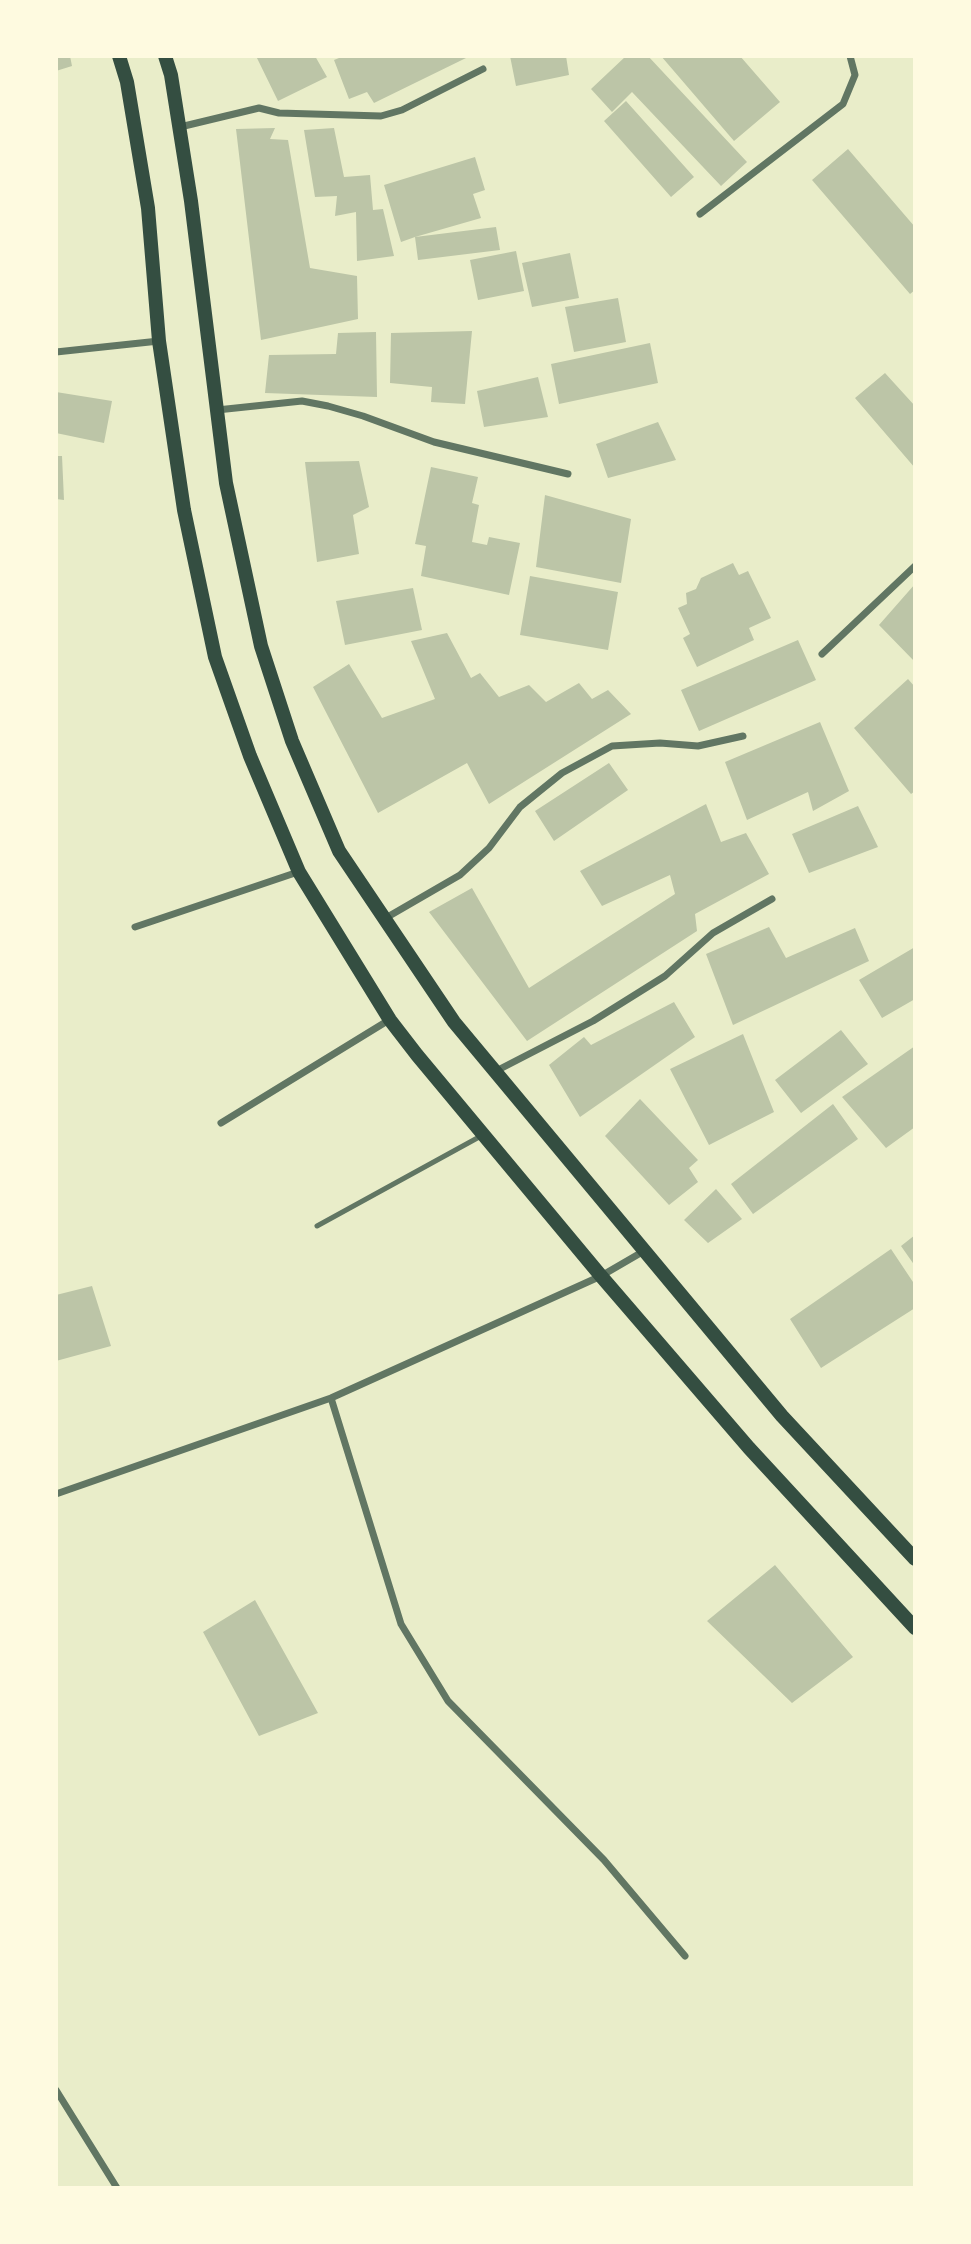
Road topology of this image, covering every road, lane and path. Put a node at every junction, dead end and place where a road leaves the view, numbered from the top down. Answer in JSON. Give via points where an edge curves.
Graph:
{"nodes":[{"id":1,"x":119,"y":56,"type":"edge"},
{"id":2,"x":165,"y":56,"type":"edge"},
{"id":3,"x":850,"y":56,"type":"edge"},
{"id":4,"x":483,"y":69,"type":"dead end"},
{"id":5,"x":179,"y":127,"type":"junction"},
{"id":6,"x":700,"y":214,"type":"dead end"},
{"id":7,"x":159,"y":341,"type":"junction"},
{"id":8,"x":56,"y":352,"type":"edge"},
{"id":9,"x":216,"y":410,"type":"junction"},
{"id":10,"x":568,"y":474,"type":"dead end"},
{"id":11,"x":915,"y":566,"type":"edge"},
{"id":12,"x":822,"y":654,"type":"dead end"},
{"id":13,"x":743,"y":736,"type":"dead end"},
{"id":14,"x":299,"y":872,"type":"junction"},
{"id":15,"x":772,"y":899,"type":"dead end"},
{"id":16,"x":384,"y":920,"type":"junction"},
{"id":17,"x":135,"y":927,"type":"dead end"},
{"id":18,"x":390,"y":1020,"type":"junction"},
{"id":19,"x":495,"y":1071,"type":"junction"},
{"id":20,"x":221,"y":1123,"type":"dead end"},
{"id":21,"x":484,"y":1135,"type":"junction"},
{"id":22,"x":317,"y":1226,"type":"dead end"},
{"id":23,"x":645,"y":1251,"type":"junction"},
{"id":24,"x":601,"y":1276,"type":"junction"},
{"id":25,"x":331,"y":1398,"type":"junction"},
{"id":26,"x":56,"y":1494,"type":"edge"},
{"id":27,"x":915,"y":1559,"type":"edge"},
{"id":28,"x":915,"y":1628,"type":"edge"},
{"id":29,"x":685,"y":1956,"type":"dead end"},
{"id":30,"x":56,"y":2090,"type":"edge"},
{"id":31,"x":117,"y":2188,"type":"edge"}],
"edges":[{"from":1,"to":7,"type":"main road","via":[[148,208]]},
{"from":2,"to":5,"type":"main road"},
{"from":3,"to":6,"type":"street","via":[[855,75],[843,104]]},
{"from":4,"to":5,"type":"street","via":[[381,116],[279,113],[259,108]]},
{"from":5,"to":9,"type":"main road"},
{"from":7,"to":8,"type":"street"},
{"from":7,"to":14,"type":"main road","via":[[184,510],[215,657]]},
{"from":9,"to":10,"type":"street","via":[[302,401],[434,442]]},
{"from":9,"to":16,"type":"main road","via":[[226,483],[261,646],[292,741],[339,851]]},
{"from":11,"to":12,"type":"street"},
{"from":13,"to":16,"type":"street","via":[[698,746],[612,746],[562,773],[520,807],[489,848],[460,875]]},
{"from":14,"to":17,"type":"street"},
{"from":14,"to":18,"type":"main road"},
{"from":15,"to":19,"type":"street","via":[[713,933],[665,976],[593,1021]]},
{"from":16,"to":19,"type":"main road","via":[[454,1022]]},
{"from":18,"to":20,"type":"street"},
{"from":18,"to":21,"type":"main road"},
{"from":19,"to":23,"type":"main road"},
{"from":21,"to":22,"type":"lane"},
{"from":21,"to":24,"type":"main road"},
{"from":23,"to":24,"type":"street"},
{"from":23,"to":27,"type":"main road","via":[[782,1416]]},
{"from":24,"to":25,"type":"street"},
{"from":24,"to":28,"type":"main road","via":[[749,1448]]},
{"from":25,"to":26,"type":"street"},
{"from":25,"to":29,"type":"street","via":[[401,1624],[448,1700],[604,1860]]},
{"from":30,"to":31,"type":"street"}]}
